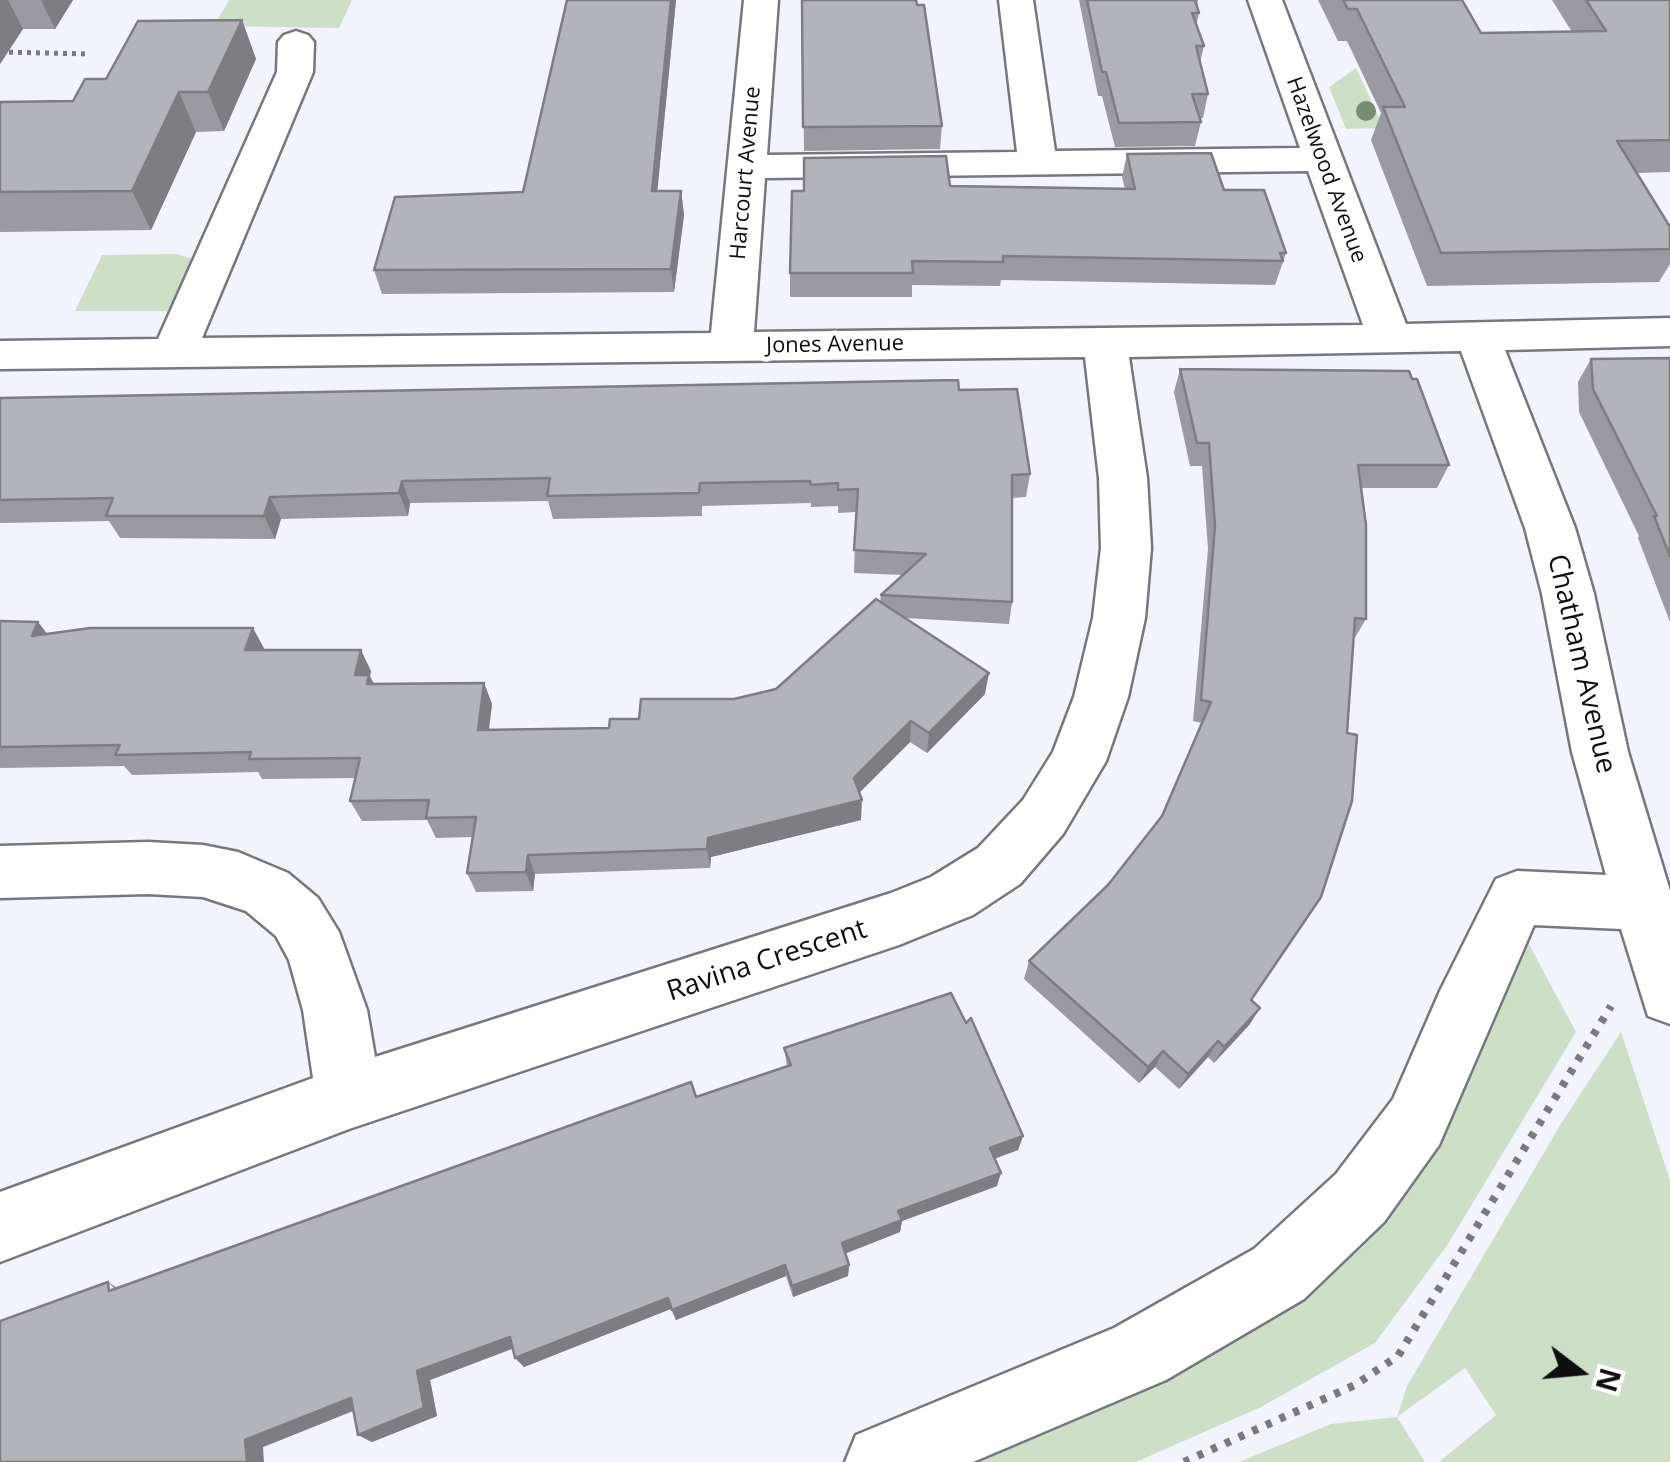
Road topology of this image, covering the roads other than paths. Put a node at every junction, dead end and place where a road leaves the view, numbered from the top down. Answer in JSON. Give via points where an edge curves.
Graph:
{"nodes":[{"id":1,"x":761,"y":0,"type":"edge"},
{"id":2,"x":1016,"y":0,"type":"edge"},
{"id":3,"x":1265,"y":0,"type":"edge"},
{"id":4,"x":296,"y":42,"type":"dead end"},
{"id":5,"x":1322,"y":159,"type":"junction"},
{"id":6,"x":1037,"y":160,"type":"junction"},
{"id":7,"x":747,"y":167,"type":"junction"},
{"id":8,"x":1670,"y":332,"type":"edge"},
{"id":9,"x":1478,"y":337,"type":"junction"},
{"id":10,"x":1389,"y":338,"type":"junction"},
{"id":11,"x":1106,"y":341,"type":"junction"},
{"id":12,"x":731,"y":347,"type":"junction"},
{"id":13,"x":174,"y":352,"type":"junction"},
{"id":14,"x":0,"y":355,"type":"edge"},
{"id":15,"x":0,"y":872,"type":"edge"},
{"id":16,"x":1641,"y":903,"type":"junction"},
{"id":17,"x":1645,"y":994,"type":"edge"},
{"id":18,"x":349,"y":1097,"type":"junction"},
{"id":19,"x":0,"y":1227,"type":"edge"},
{"id":20,"x":883,"y":1462,"type":"edge"}],
"edges":[{"from":1,"to":7,"type":"street","name":"Harcourt Avenue"},
{"from":2,"to":6,"type":"street"},
{"from":3,"to":5,"type":"street","name":"Hazelwood Avenue"},
{"from":4,"to":13,"type":"street","via":[[295,72]]},
{"from":5,"to":6,"type":"street"},
{"from":5,"to":10,"type":"street","name":"Hazelwood Avenue"},
{"from":6,"to":7,"type":"street"},
{"from":7,"to":12,"type":"street","name":"Harcourt Avenue"},
{"from":8,"to":9,"type":"street","name":"Jones Avenue"},
{"from":9,"to":10,"type":"street","name":"Jones Avenue"},
{"from":9,"to":16,"type":"street","name":"Chatham Avenue","via":[[1550,528]]},
{"from":10,"to":11,"type":"street","name":"Jones Avenue"},
{"from":11,"to":12,"type":"street","name":"Jones Avenue"},
{"from":11,"to":18,"type":"street","name":"Ravina Crescent","via":[[1124,478],[1119,618],[1102,697],[1078,761],[1043,817],[998,866],[900,918]]},
{"from":12,"to":13,"type":"street","name":"Jones Avenue"},
{"from":13,"to":14,"type":"street","name":"Jones Avenue"},
{"from":15,"to":18,"type":"street","via":[[203,870],[267,892],[297,917],[316,952],[335,1010]]},
{"from":16,"to":17,"type":"street","name":"Chatham Avenue"},
{"from":16,"to":20,"type":"street","via":[[1517,898],[1416,1122],[1360,1198],[1279,1274],[1140,1354]]},
{"from":18,"to":19,"type":"street","name":"Ravina Crescent"}]}
